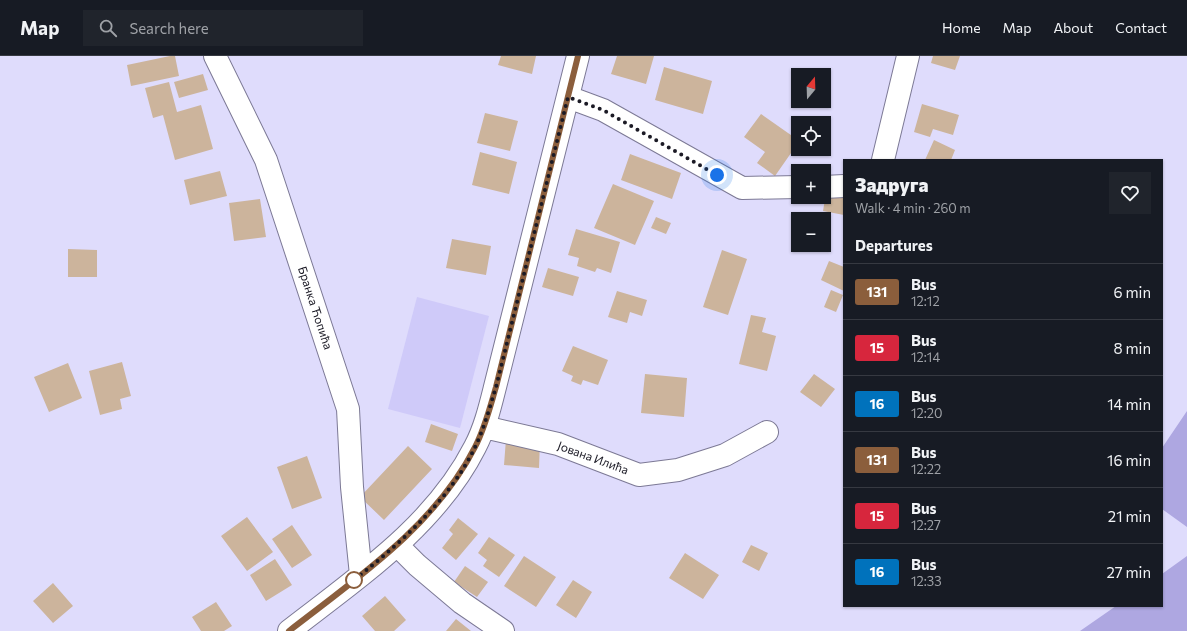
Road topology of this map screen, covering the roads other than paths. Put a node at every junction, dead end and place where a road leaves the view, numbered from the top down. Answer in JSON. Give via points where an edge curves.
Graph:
{"nodes":[{"id":1,"x":214,"y":56,"type":"edge"},
{"id":2,"x":578,"y":56,"type":"edge"},
{"id":3,"x":908,"y":56,"type":"edge"},
{"id":4,"x":568,"y":97,"type":"junction"},
{"id":5,"x":883,"y":159,"type":"edge"},
{"id":6,"x":831,"y":186,"type":"edge"},
{"id":7,"x":843,"y":186,"type":"edge"},
{"id":8,"x":791,"y":187,"type":"edge"},
{"id":9,"x":484,"y":427,"type":"junction"},
{"id":10,"x":767,"y":432,"type":"dead end"},
{"id":11,"x":397,"y":544,"type":"junction"},
{"id":12,"x":361,"y":574,"type":"junction"},
{"id":13,"x":289,"y":631,"type":"edge"},
{"id":14,"x":503,"y":631,"type":"edge"}],
"edges":[{"from":1,"to":12,"type":"street","name":"Бранка Ћопића","via":[[266,160],[348,409],[352,487]]},
{"from":2,"to":4,"type":"street"},
{"from":3,"to":5,"type":"street"},
{"from":4,"to":8,"type":"street","via":[[603,110],[742,188]]},
{"from":4,"to":9,"type":"street"},
{"from":6,"to":7,"type":"street"},
{"from":9,"to":10,"type":"street","name":"Јована Илића","via":[[558,444],[639,475],[678,470],[725,455]]},
{"from":9,"to":11,"type":"street","via":[[468,461],[447,490]]},
{"from":11,"to":12,"type":"street"},
{"from":11,"to":14,"type":"street","via":[[417,565],[462,603]]},
{"from":12,"to":13,"type":"street"}]}
